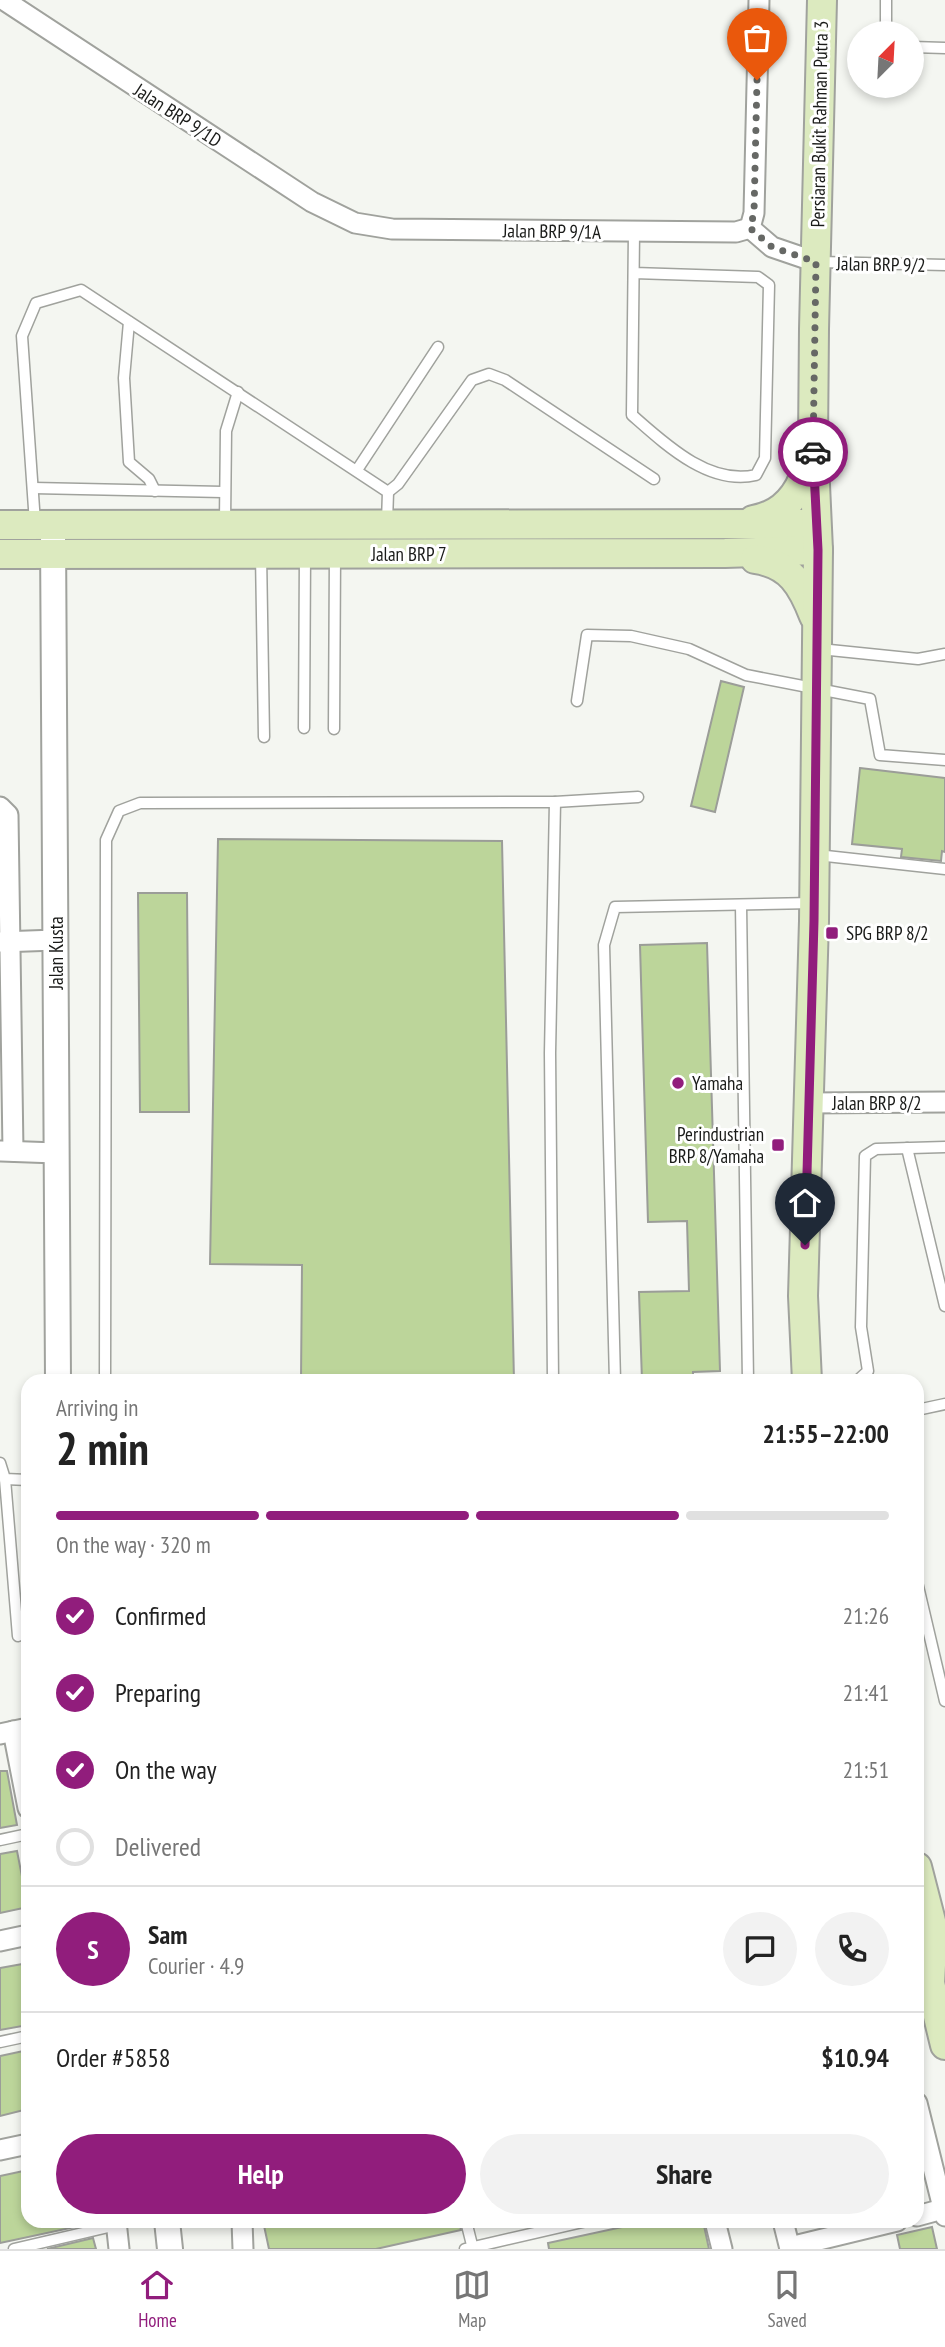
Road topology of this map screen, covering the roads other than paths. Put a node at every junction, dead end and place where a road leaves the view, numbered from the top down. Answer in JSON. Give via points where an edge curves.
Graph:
{"nodes":[{"id":1,"x":2,"y":0,"type":"edge"},
{"id":2,"x":759,"y":0,"type":"edge"},
{"id":3,"x":822,"y":0,"type":"edge"},
{"id":4,"x":887,"y":0,"type":"edge"},
{"id":5,"x":886,"y":21,"type":"edge"},
{"id":6,"x":924,"y":47,"type":"edge"},
{"id":7,"x":945,"y":48,"type":"edge"},
{"id":8,"x":355,"y":223,"type":"joint"},
{"id":9,"x":750,"y":228,"type":"junction"},
{"id":10,"x":634,"y":232,"type":"junction"},
{"id":11,"x":816,"y":262,"type":"junction"},
{"id":12,"x":945,"y":265,"type":"edge"},
{"id":13,"x":634,"y":273,"type":"junction"},
{"id":14,"x":129,"y":322,"type":"junction"},
{"id":15,"x":438,"y":347,"type":"dead end"},
{"id":16,"x":238,"y":392,"type":"junction"},
{"id":17,"x":813,"y":441,"type":"junction"},
{"id":18,"x":357,"y":470,"type":"junction"},
{"id":19,"x":654,"y":479,"type":"dead end"},
{"id":20,"x":33,"y":488,"type":"junction"},
{"id":21,"x":155,"y":491,"type":"junction"},
{"id":22,"x":223,"y":492,"type":"junction"},
{"id":23,"x":388,"y":492,"type":"junction"},
{"id":24,"x":387,"y":523,"type":"junction"},
{"id":25,"x":44,"y":525,"type":"junction"},
{"id":26,"x":225,"y":525,"type":"junction"},
{"id":27,"x":715,"y":525,"type":"junction"},
{"id":28,"x":0,"y":526,"type":"edge"},
{"id":29,"x":817,"y":537,"type":"junction"},
{"id":30,"x":725,"y":553,"type":"junction"},
{"id":31,"x":0,"y":554,"type":"edge"},
{"id":32,"x":54,"y":554,"type":"junction"},
{"id":33,"x":261,"y":554,"type":"junction"},
{"id":34,"x":305,"y":554,"type":"junction"},
{"id":35,"x":335,"y":554,"type":"junction"},
{"id":36,"x":816,"y":636,"type":"junction"},
{"id":37,"x":945,"y":654,"type":"edge"},
{"id":38,"x":816,"y":688,"type":"junction"},
{"id":39,"x":577,"y":701,"type":"dead end"},
{"id":40,"x":304,"y":728,"type":"dead end"},
{"id":41,"x":334,"y":729,"type":"dead end"},
{"id":42,"x":264,"y":737,"type":"dead end"},
{"id":43,"x":945,"y":760,"type":"edge"},
{"id":44,"x":638,"y":797,"type":"dead end"},
{"id":45,"x":555,"y":802,"type":"junction"},
{"id":46,"x":0,"y":807,"type":"edge"},
{"id":47,"x":813,"y":854,"type":"junction"},
{"id":48,"x":945,"y":869,"type":"edge"},
{"id":49,"x":813,"y":903,"type":"junction"},
{"id":50,"x":741,"y":905,"type":"junction"},
{"id":51,"x":56,"y":940,"type":"junction"},
{"id":52,"x":4,"y":942,"type":"edge"},
{"id":53,"x":5,"y":986,"type":"edge"},
{"id":54,"x":945,"y":1102,"type":"edge"},
{"id":55,"x":809,"y":1103,"type":"junction"},
{"id":56,"x":945,"y":1147,"type":"edge"},
{"id":57,"x":907,"y":1148,"type":"junction"},
{"id":58,"x":6,"y":1151,"type":"edge"},
{"id":59,"x":56,"y":1153,"type":"junction"},
{"id":60,"x":945,"y":1306,"type":"edge"},
{"id":61,"x":58,"y":1374,"type":"edge"},
{"id":62,"x":105,"y":1374,"type":"edge"},
{"id":63,"x":553,"y":1374,"type":"edge"},
{"id":64,"x":615,"y":1374,"type":"edge"},
{"id":65,"x":748,"y":1374,"type":"edge"},
{"id":66,"x":807,"y":1374,"type":"edge"},
{"id":67,"x":865,"y":1374,"type":"edge"},
{"id":68,"x":945,"y":1404,"type":"edge"},
{"id":69,"x":924,"y":1408,"type":"edge"},
{"id":70,"x":0,"y":1463,"type":"edge"},
{"id":71,"x":4,"y":1485,"type":"edge"},
{"id":72,"x":924,"y":1611,"type":"edge"},
{"id":73,"x":18,"y":1636,"type":"dead end"},
{"id":74,"x":945,"y":1701,"type":"edge"},
{"id":75,"x":14,"y":1731,"type":"edge"},
{"id":76,"x":21,"y":1770,"type":"edge"},
{"id":77,"x":21,"y":1836,"type":"edge"},
{"id":78,"x":0,"y":1840,"type":"edge"},
{"id":79,"x":924,"y":1890,"type":"edge"},
{"id":80,"x":21,"y":1936,"type":"edge"},
{"id":81,"x":939,"y":1940,"type":"edge"},
{"id":82,"x":0,"y":1941,"type":"edge"},
{"id":83,"x":21,"y":2038,"type":"edge"},
{"id":84,"x":0,"y":2042,"type":"edge"},
{"id":85,"x":945,"y":2045,"type":"edge"},
{"id":86,"x":924,"y":2132,"type":"edge"},
{"id":87,"x":21,"y":2146,"type":"edge"},
{"id":88,"x":0,"y":2150,"type":"edge"},
{"id":89,"x":944,"y":2213,"type":"edge"},
{"id":90,"x":924,"y":2215,"type":"edge"},
{"id":91,"x":96,"y":2228,"type":"edge"},
{"id":92,"x":117,"y":2228,"type":"edge"},
{"id":93,"x":168,"y":2228,"type":"edge"},
{"id":94,"x":242,"y":2228,"type":"edge"},
{"id":95,"x":467,"y":2228,"type":"edge"},
{"id":96,"x":557,"y":2228,"type":"edge"},
{"id":97,"x":717,"y":2228,"type":"edge"},
{"id":98,"x":785,"y":2228,"type":"edge"},
{"id":99,"x":853,"y":2228,"type":"edge"},
{"id":100,"x":470,"y":2248,"type":"edge"},
{"id":101,"x":790,"y":2248,"type":"edge"},
{"id":102,"x":14,"y":2249,"type":"edge"},
{"id":103,"x":119,"y":2249,"type":"edge"},
{"id":104,"x":170,"y":2249,"type":"edge"},
{"id":105,"x":243,"y":2249,"type":"edge"},
{"id":106,"x":722,"y":2249,"type":"edge"}],
"edges":[{"from":1,"to":8,"type":"street","name":"Jalan BRP 9/1D","via":[[312,202]]},
{"from":2,"to":9,"type":"street"},
{"from":3,"to":11,"type":"main road","name":"Persiaran Bukit Rahman Putra 3"},
{"from":4,"to":5,"type":"lane"},
{"from":6,"to":7,"type":"lane"},
{"from":8,"to":10,"type":"street","name":"Jalan BRP 9/1A","via":[[391,229]]},
{"from":9,"to":10,"type":"street","name":"Jalan BRP 9/1A","via":[[736,232]]},
{"from":9,"to":11,"type":"street","via":[[772,247]]},
{"from":10,"to":13,"type":"lane"},
{"from":11,"to":12,"type":"lane","name":"Jalan BRP 9/2"},
{"from":11,"to":17,"type":"main road","name":"Persiaran Bukit Rahman Putra 3"},
{"from":13,"to":13,"type":"lane","via":[[758,277],[769,285],[765,458],[756,475],[743,478],[694,463],[632,415]]},
{"from":14,"to":16,"type":"lane"},
{"from":14,"to":20,"type":"lane","via":[[81,290],[36,303],[22,336]]},
{"from":14,"to":21,"type":"lane","via":[[124,378],[129,463],[149,479]]},
{"from":15,"to":18,"type":"lane"},
{"from":16,"to":18,"type":"lane"},
{"from":16,"to":22,"type":"lane","via":[[226,431]]},
{"from":17,"to":27,"type":"main road","via":[[806,475],[779,513]]},
{"from":17,"to":29,"type":"main road","name":"Persiaran Bukit Rahman Putra 3"},
{"from":18,"to":23,"type":"lane"},
{"from":19,"to":23,"type":"lane","via":[[505,380],[489,374],[472,380]]},
{"from":20,"to":21,"type":"lane"},
{"from":20,"to":25,"type":"lane"},
{"from":21,"to":22,"type":"lane"},
{"from":22,"to":26,"type":"lane"},
{"from":23,"to":24,"type":"lane"},
{"from":24,"to":26,"type":"main road","name":"Jalan BRP 7"},
{"from":24,"to":27,"type":"main road","name":"Jalan BRP 7"},
{"from":25,"to":26,"type":"main road","name":"Jalan BRP 7"},
{"from":25,"to":28,"type":"main road","name":"Jalan BRP 7"},
{"from":25,"to":32,"type":"street","name":"Jalan Kusta"},
{"from":27,"to":29,"type":"main road","name":"Jalan BRP 7"},
{"from":29,"to":30,"type":"main road","name":"Jalan BRP 7"},
{"from":29,"to":36,"type":"main road","name":"Persiaran Bukit Rahman Putra 3"},
{"from":30,"to":35,"type":"main road","name":"Jalan BRP 7"},
{"from":30,"to":36,"type":"main road","via":[[773,561],[790,572],[804,591]]},
{"from":31,"to":32,"type":"main road","name":"Jalan BRP 7"},
{"from":32,"to":33,"type":"main road","name":"Jalan BRP 7"},
{"from":32,"to":51,"type":"street","name":"Jalan Kusta"},
{"from":33,"to":34,"type":"main road","name":"Jalan BRP 7"},
{"from":33,"to":42,"type":"lane"},
{"from":34,"to":35,"type":"main road","name":"Jalan BRP 7"},
{"from":34,"to":40,"type":"lane"},
{"from":35,"to":41,"type":"lane"},
{"from":36,"to":37,"type":"lane","via":[[918,659]]},
{"from":36,"to":38,"type":"main road","name":"Persiaran Bukit Rahman Putra 3"},
{"from":38,"to":39,"type":"lane","via":[[746,675],[689,649],[643,638],[587,635]]},
{"from":38,"to":43,"type":"lane","via":[[870,699],[880,755]]},
{"from":38,"to":47,"type":"main road","name":"Persiaran Bukit Rahman Putra 3"},
{"from":44,"to":45,"type":"lane"},
{"from":45,"to":62,"type":"lane","via":[[139,803],[119,811],[106,840]]},
{"from":45,"to":63,"type":"lane","via":[[550,1053]]},
{"from":46,"to":52,"type":"street","via":[[8,815]]},
{"from":47,"to":48,"type":"lane"},
{"from":47,"to":49,"type":"main road","name":"Persiaran Bukit Rahman Putra 3"},
{"from":49,"to":50,"type":"lane"},
{"from":49,"to":55,"type":"main road","name":"Persiaran Bukit Rahman Putra 3"},
{"from":50,"to":64,"type":"lane","via":[[615,907],[604,945]]},
{"from":50,"to":65,"type":"lane"},
{"from":51,"to":52,"type":"street"},
{"from":51,"to":59,"type":"street","name":"Jalan Kusta"},
{"from":52,"to":53,"type":"street"},
{"from":53,"to":58,"type":"street"},
{"from":54,"to":55,"type":"street","name":"Jalan BRP 8/2"},
{"from":55,"to":66,"type":"main road","name":"Persiaran Bukit Rahman Putra 3","via":[[803,1296]]},
{"from":56,"to":57,"type":"lane"},
{"from":57,"to":60,"type":"lane"},
{"from":57,"to":67,"type":"lane","via":[[876,1149],[868,1152],[864,1161],[861,1327]]},
{"from":58,"to":59,"type":"street"},
{"from":59,"to":61,"type":"street","name":"Jalan Kusta"},
{"from":68,"to":69,"type":"lane"},
{"from":70,"to":71,"type":"lane"},
{"from":71,"to":73,"type":"lane"},
{"from":72,"to":74,"type":"lane"},
{"from":75,"to":76,"type":"street"},
{"from":77,"to":78,"type":"lane"},
{"from":79,"to":81,"type":"main road"},
{"from":80,"to":82,"type":"street"},
{"from":81,"to":85,"type":"main road","via":[[930,1983]]},
{"from":83,"to":84,"type":"lane"},
{"from":86,"to":89,"type":"street"},
{"from":87,"to":88,"type":"street"},
{"from":89,"to":90,"type":"street"},
{"from":91,"to":102,"type":"lane"},
{"from":92,"to":103,"type":"street"},
{"from":93,"to":104,"type":"street"},
{"from":94,"to":105,"type":"street"},
{"from":95,"to":100,"type":"lane"},
{"from":96,"to":100,"type":"lane"},
{"from":97,"to":106,"type":"street"},
{"from":98,"to":101,"type":"street"},
{"from":99,"to":101,"type":"street"}]}
